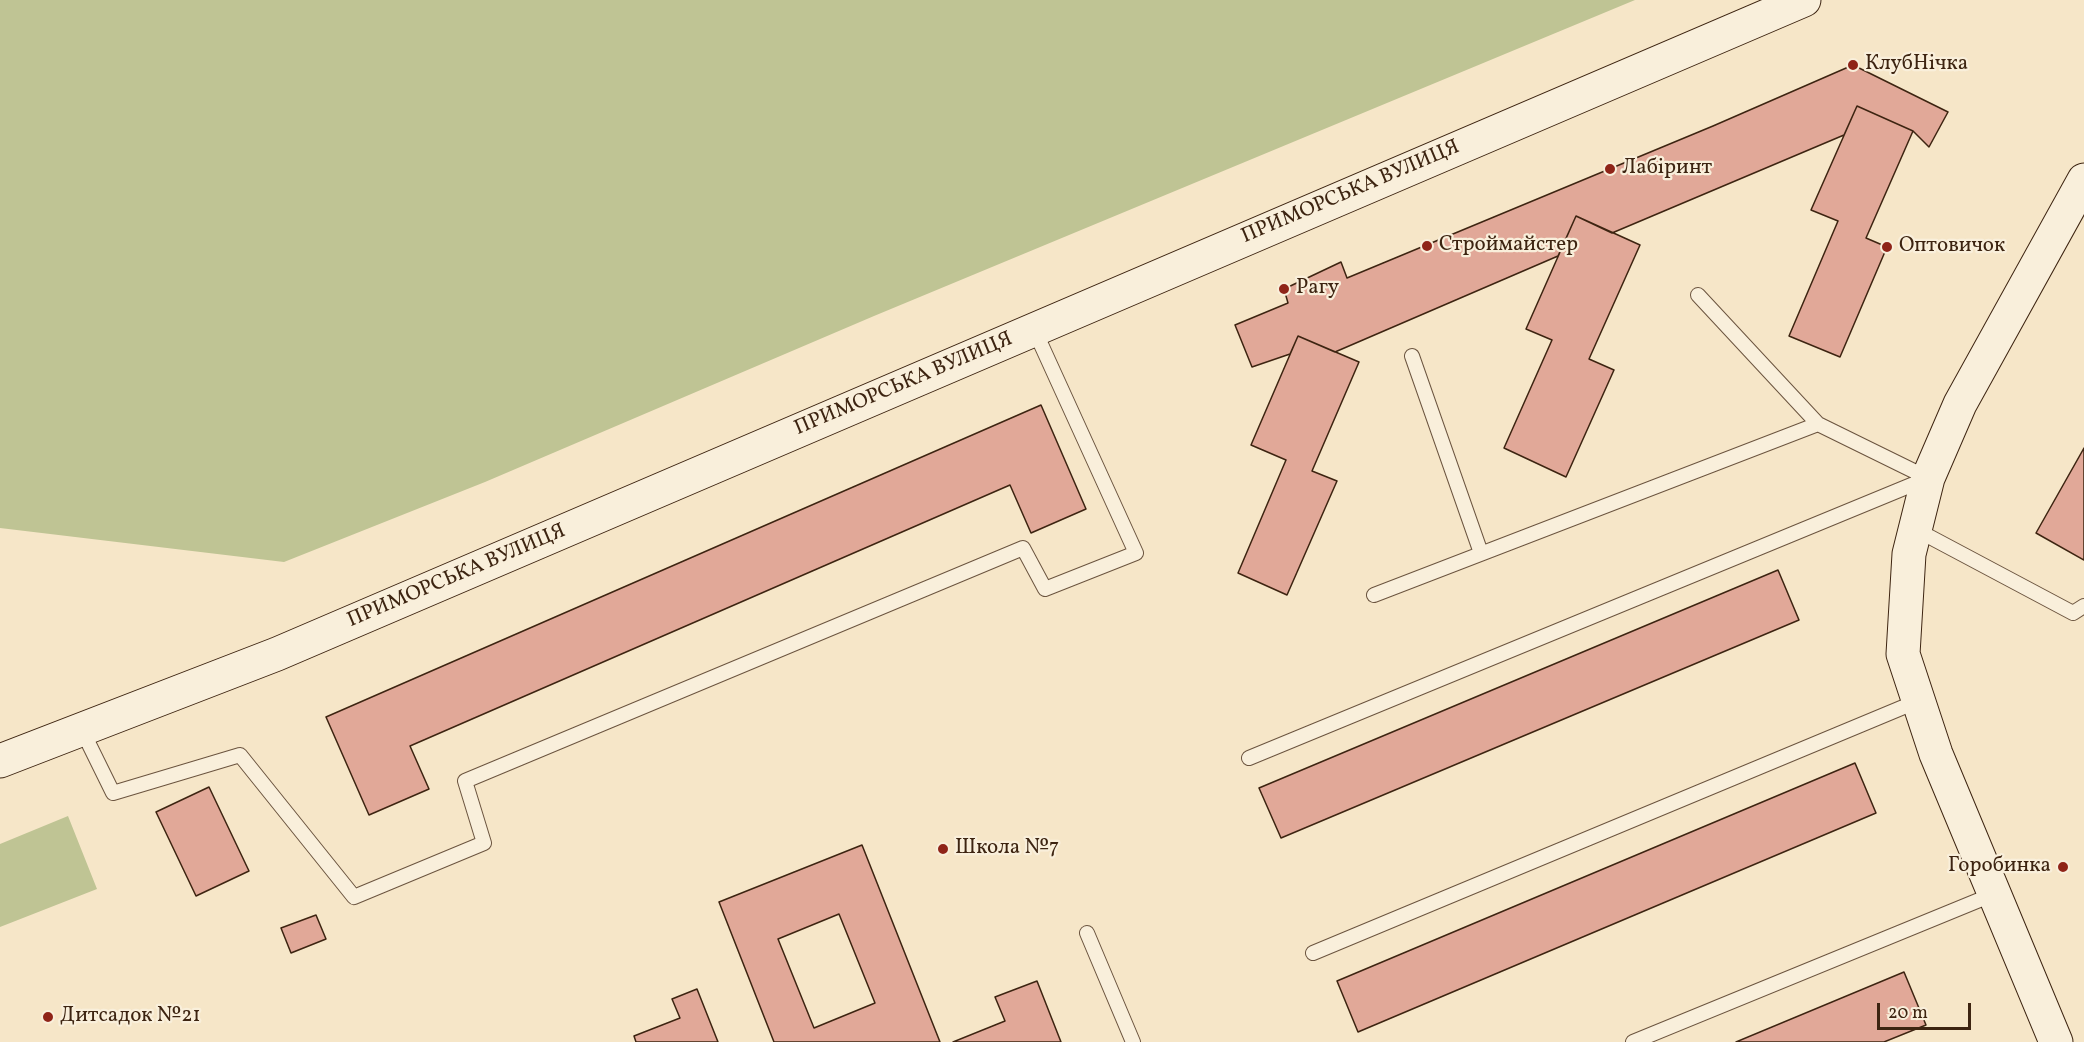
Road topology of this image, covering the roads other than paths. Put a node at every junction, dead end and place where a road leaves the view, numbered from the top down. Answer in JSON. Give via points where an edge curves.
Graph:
{"nodes":[{"id":1,"x":1804,"y":0,"type":"edge"},
{"id":2,"x":2084,"y":180,"type":"edge"},
{"id":3,"x":1698,"y":295,"type":"dead end"},
{"id":4,"x":1034,"y":329,"type":"junction"},
{"id":5,"x":1412,"y":356,"type":"dead end"},
{"id":6,"x":1818,"y":424,"type":"junction"},
{"id":7,"x":1928,"y":478,"type":"junction"},
{"id":8,"x":1915,"y":529,"type":"junction"},
{"id":9,"x":1481,"y":554,"type":"junction"},
{"id":10,"x":1374,"y":595,"type":"dead end"},
{"id":11,"x":2084,"y":606,"type":"edge"},
{"id":12,"x":1918,"y":701,"type":"junction"},
{"id":13,"x":82,"y":730,"type":"junction"},
{"id":14,"x":1249,"y":758,"type":"dead end"},
{"id":15,"x":0,"y":761,"type":"edge"},
{"id":16,"x":1994,"y":894,"type":"junction"},
{"id":17,"x":1087,"y":933,"type":"dead end"},
{"id":18,"x":1313,"y":953,"type":"dead end"},
{"id":19,"x":1133,"y":1042,"type":"edge"},
{"id":20,"x":1633,"y":1042,"type":"edge"},
{"id":21,"x":2056,"y":1042,"type":"edge"}],
"edges":[{"from":1,"to":4,"type":"street","name":"ПРИМОРСЬКА ВУЛИЦЯ"},
{"from":2,"to":7,"type":"street","via":[[1960,404]]},
{"from":3,"to":6,"type":"lane"},
{"from":4,"to":13,"type":"street","name":"ПРИМОРСЬКА ВУЛИЦЯ","via":[[277,654]]},
{"from":4,"to":13,"type":"lane","via":[[1136,553],[1046,589],[1023,548],[465,781],[484,843],[354,897],[240,755],[113,792]]},
{"from":5,"to":9,"type":"lane"},
{"from":6,"to":7,"type":"lane"},
{"from":6,"to":9,"type":"lane"},
{"from":7,"to":8,"type":"street"},
{"from":7,"to":14,"type":"lane"},
{"from":8,"to":11,"type":"lane","via":[[2073,614]]},
{"from":8,"to":12,"type":"street","via":[[1909,554],[1903,654]]},
{"from":9,"to":10,"type":"lane"},
{"from":12,"to":16,"type":"street"},
{"from":12,"to":18,"type":"lane"},
{"from":13,"to":15,"type":"street","name":"ПРИМОРСЬКА ВУЛИЦЯ"},
{"from":16,"to":20,"type":"lane"},
{"from":16,"to":21,"type":"street"},
{"from":17,"to":19,"type":"lane"}]}
